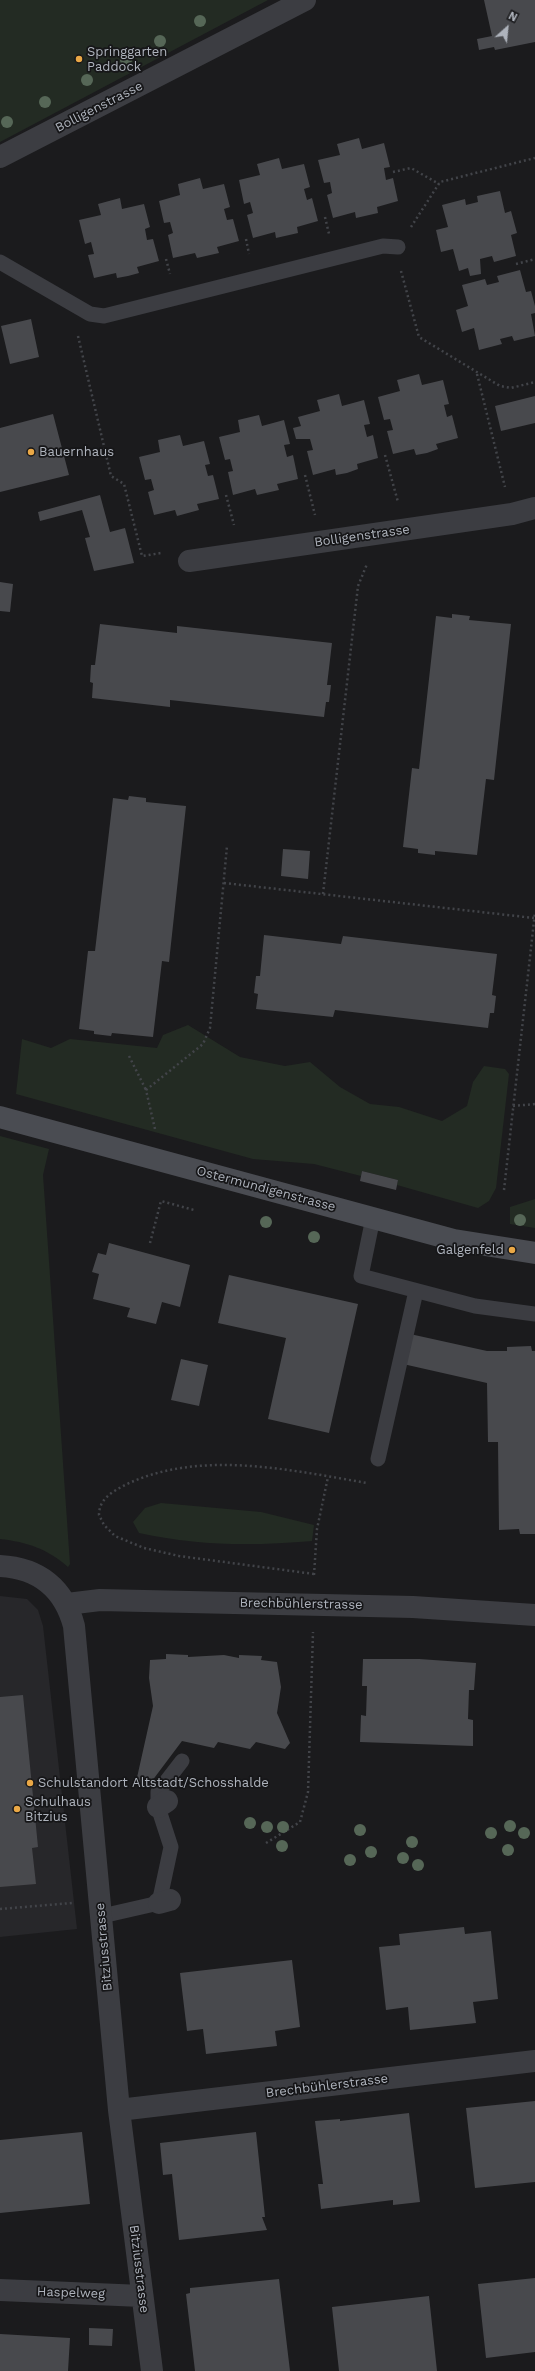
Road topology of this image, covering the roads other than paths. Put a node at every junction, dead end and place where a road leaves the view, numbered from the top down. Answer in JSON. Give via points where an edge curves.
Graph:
{"nodes":[{"id":1,"x":305,"y":0,"type":"edge"},
{"id":2,"x":0,"y":157,"type":"edge"},
{"id":3,"x":398,"y":248,"type":"road end"},
{"id":4,"x":0,"y":262,"type":"edge"},
{"id":5,"x":535,"y":508,"type":"edge"},
{"id":6,"x":194,"y":560,"type":"road end"},
{"id":7,"x":0,"y":1117,"type":"edge"},
{"id":8,"x":373,"y":1218,"type":"junction"},
{"id":9,"x":535,"y":1253,"type":"edge"},
{"id":10,"x":416,"y":1291,"type":"junction"},
{"id":11,"x":535,"y":1314,"type":"edge"},
{"id":12,"x":378,"y":1459,"type":"road end"},
{"id":13,"x":0,"y":1566,"type":"edge"},
{"id":14,"x":67,"y":1604,"type":"junction"},
{"id":15,"x":535,"y":1614,"type":"edge"},
{"id":16,"x":182,"y":1761,"type":"dead end"},
{"id":17,"x":102,"y":1916,"type":"junction"},
{"id":18,"x":535,"y":2062,"type":"edge"},
{"id":19,"x":119,"y":2110,"type":"junction"},
{"id":20,"x":0,"y":2290,"type":"edge"},
{"id":21,"x":142,"y":2296,"type":"junction"},
{"id":22,"x":152,"y":2371,"type":"edge"}],
"edges":[{"from":1,"to":2,"type":"street","name":"Bolligenstrasse"},
{"from":3,"to":4,"type":"lane","via":[[383,246],[110,316],[99,316],[85,310]]},
{"from":5,"to":6,"type":"street","name":"Bolligenstrasse","via":[[512,514]]},
{"from":7,"to":8,"type":"main road","name":"Ostermundigenstrasse"},
{"from":8,"to":9,"type":"main road","name":"Ostermundigenstrasse","via":[[454,1240]]},
{"from":8,"to":10,"type":"lane","via":[[362,1276]]},
{"from":10,"to":11,"type":"lane","via":[[475,1306]]},
{"from":10,"to":12,"type":"lane"},
{"from":13,"to":14,"type":"street","name":"Bitziusstrasse","via":[[36,1574],[54,1586]]},
{"from":14,"to":15,"type":"street","name":"Brechbühlerstrasse","via":[[100,1600],[306,1604]]},
{"from":14,"to":17,"type":"street","name":"Bitziusstrasse","via":[[76,1636]]},
{"from":16,"to":17,"type":"lane","via":[[158,1792],[163,1804],[171,1847],[164,1902]]},
{"from":17,"to":19,"type":"street","name":"Bitziusstrasse"},
{"from":18,"to":19,"type":"street","name":"Brechbühlerstrasse"},
{"from":19,"to":21,"type":"street","name":"Bitziusstrasse"},
{"from":20,"to":21,"type":"street","name":"Haspelweg"},
{"from":21,"to":22,"type":"street","name":"Bitziusstrasse"}]}
